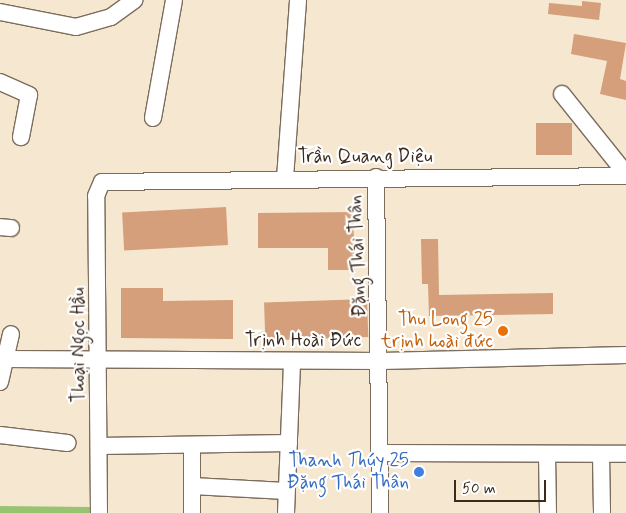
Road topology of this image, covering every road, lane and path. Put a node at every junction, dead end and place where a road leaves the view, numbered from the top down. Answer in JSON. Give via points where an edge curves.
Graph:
{"nodes":[{"id":1,"x":134,"y":0,"type":"edge"},
{"id":2,"x":174,"y":0,"type":"edge"},
{"id":3,"x":298,"y":0,"type":"edge"},
{"id":4,"x":0,"y":12,"type":"edge"},
{"id":5,"x":0,"y":82,"type":"edge"},
{"id":6,"x":562,"y":94,"type":"dead end"},
{"id":7,"x":153,"y":118,"type":"dead end"},
{"id":8,"x":21,"y":137,"type":"dead end"},
{"id":9,"x":626,"y":175,"type":"edge"},
{"id":10,"x":376,"y":177,"type":"junction"},
{"id":11,"x":285,"y":178,"type":"junction"},
{"id":12,"x":104,"y":181,"type":"joint"},
{"id":13,"x":11,"y":334,"type":"dead end"},
{"id":14,"x":626,"y":355,"type":"edge"},
{"id":15,"x":5,"y":359,"type":"junction"},
{"id":16,"x":99,"y":360,"type":"junction"},
{"id":17,"x":292,"y":361,"type":"junction"},
{"id":18,"x":382,"y":362,"type":"junction"},
{"id":19,"x":0,"y":382,"type":"edge"},
{"id":20,"x":0,"y":435,"type":"edge"},
{"id":21,"x":68,"y":443,"type":"dead end"},
{"id":22,"x":289,"y":443,"type":"junction"},
{"id":23,"x":99,"y":446,"type":"junction"},
{"id":24,"x":192,"y":447,"type":"junction"},
{"id":25,"x":381,"y":453,"type":"junction"},
{"id":26,"x":601,"y":454,"type":"junction"},
{"id":27,"x":626,"y":454,"type":"edge"},
{"id":28,"x":547,"y":455,"type":"junction"},
{"id":29,"x":192,"y":486,"type":"junction"},
{"id":30,"x":286,"y":491,"type":"junction"},
{"id":31,"x":100,"y":513,"type":"edge"},
{"id":32,"x":192,"y":513,"type":"edge"},
{"id":33,"x":286,"y":513,"type":"edge"},
{"id":34,"x":380,"y":513,"type":"edge"},
{"id":35,"x":548,"y":513,"type":"edge"},
{"id":36,"x":602,"y":513,"type":"edge"}],
"edges":[{"from":1,"to":4,"type":"street","via":[[111,17],[76,27]]},
{"from":2,"to":7,"type":"street"},
{"from":3,"to":11,"type":"street"},
{"from":5,"to":8,"type":"street","via":[[29,95]]},
{"from":6,"to":9,"type":"street"},
{"from":9,"to":10,"type":"street","name":"Trần Quang Diệu"},
{"from":10,"to":11,"type":"street","name":"Trần Quang Diệu"},
{"from":10,"to":18,"type":"street","name":"Đặng Thái Thân"},
{"from":11,"to":12,"type":"street","name":"Trần Quang Diệu"},
{"from":12,"to":16,"type":"street","name":"Thoại Ngọc Hầu","via":[[96,196]]},
{"from":13,"to":15,"type":"street"},
{"from":14,"to":18,"type":"street","name":"Trịnh Hoài Đức"},
{"from":15,"to":16,"type":"street","name":"Trịnh Hoài Đức"},
{"from":15,"to":19,"type":"street"},
{"from":16,"to":17,"type":"street","name":"Trịnh Hoài Đức"},
{"from":16,"to":23,"type":"street","name":"Thoại Ngọc Hầu"},
{"from":17,"to":18,"type":"street","name":"Trịnh Hoài Đức"},
{"from":17,"to":22,"type":"street"},
{"from":18,"to":25,"type":"street","name":"Đặng Thái Thân"},
{"from":20,"to":21,"type":"street"},
{"from":22,"to":24,"type":"street"},
{"from":22,"to":30,"type":"street"},
{"from":23,"to":24,"type":"street"},
{"from":23,"to":31,"type":"street","name":"Thoại Ngọc Hầu"},
{"from":24,"to":29,"type":"street"},
{"from":25,"to":28,"type":"street"},
{"from":25,"to":34,"type":"street","name":"Đặng Thái Thân"},
{"from":26,"to":27,"type":"street"},
{"from":26,"to":28,"type":"street"},
{"from":26,"to":36,"type":"street"},
{"from":28,"to":35,"type":"street"},
{"from":29,"to":30,"type":"street"},
{"from":29,"to":32,"type":"street"},
{"from":30,"to":33,"type":"street"}]}
